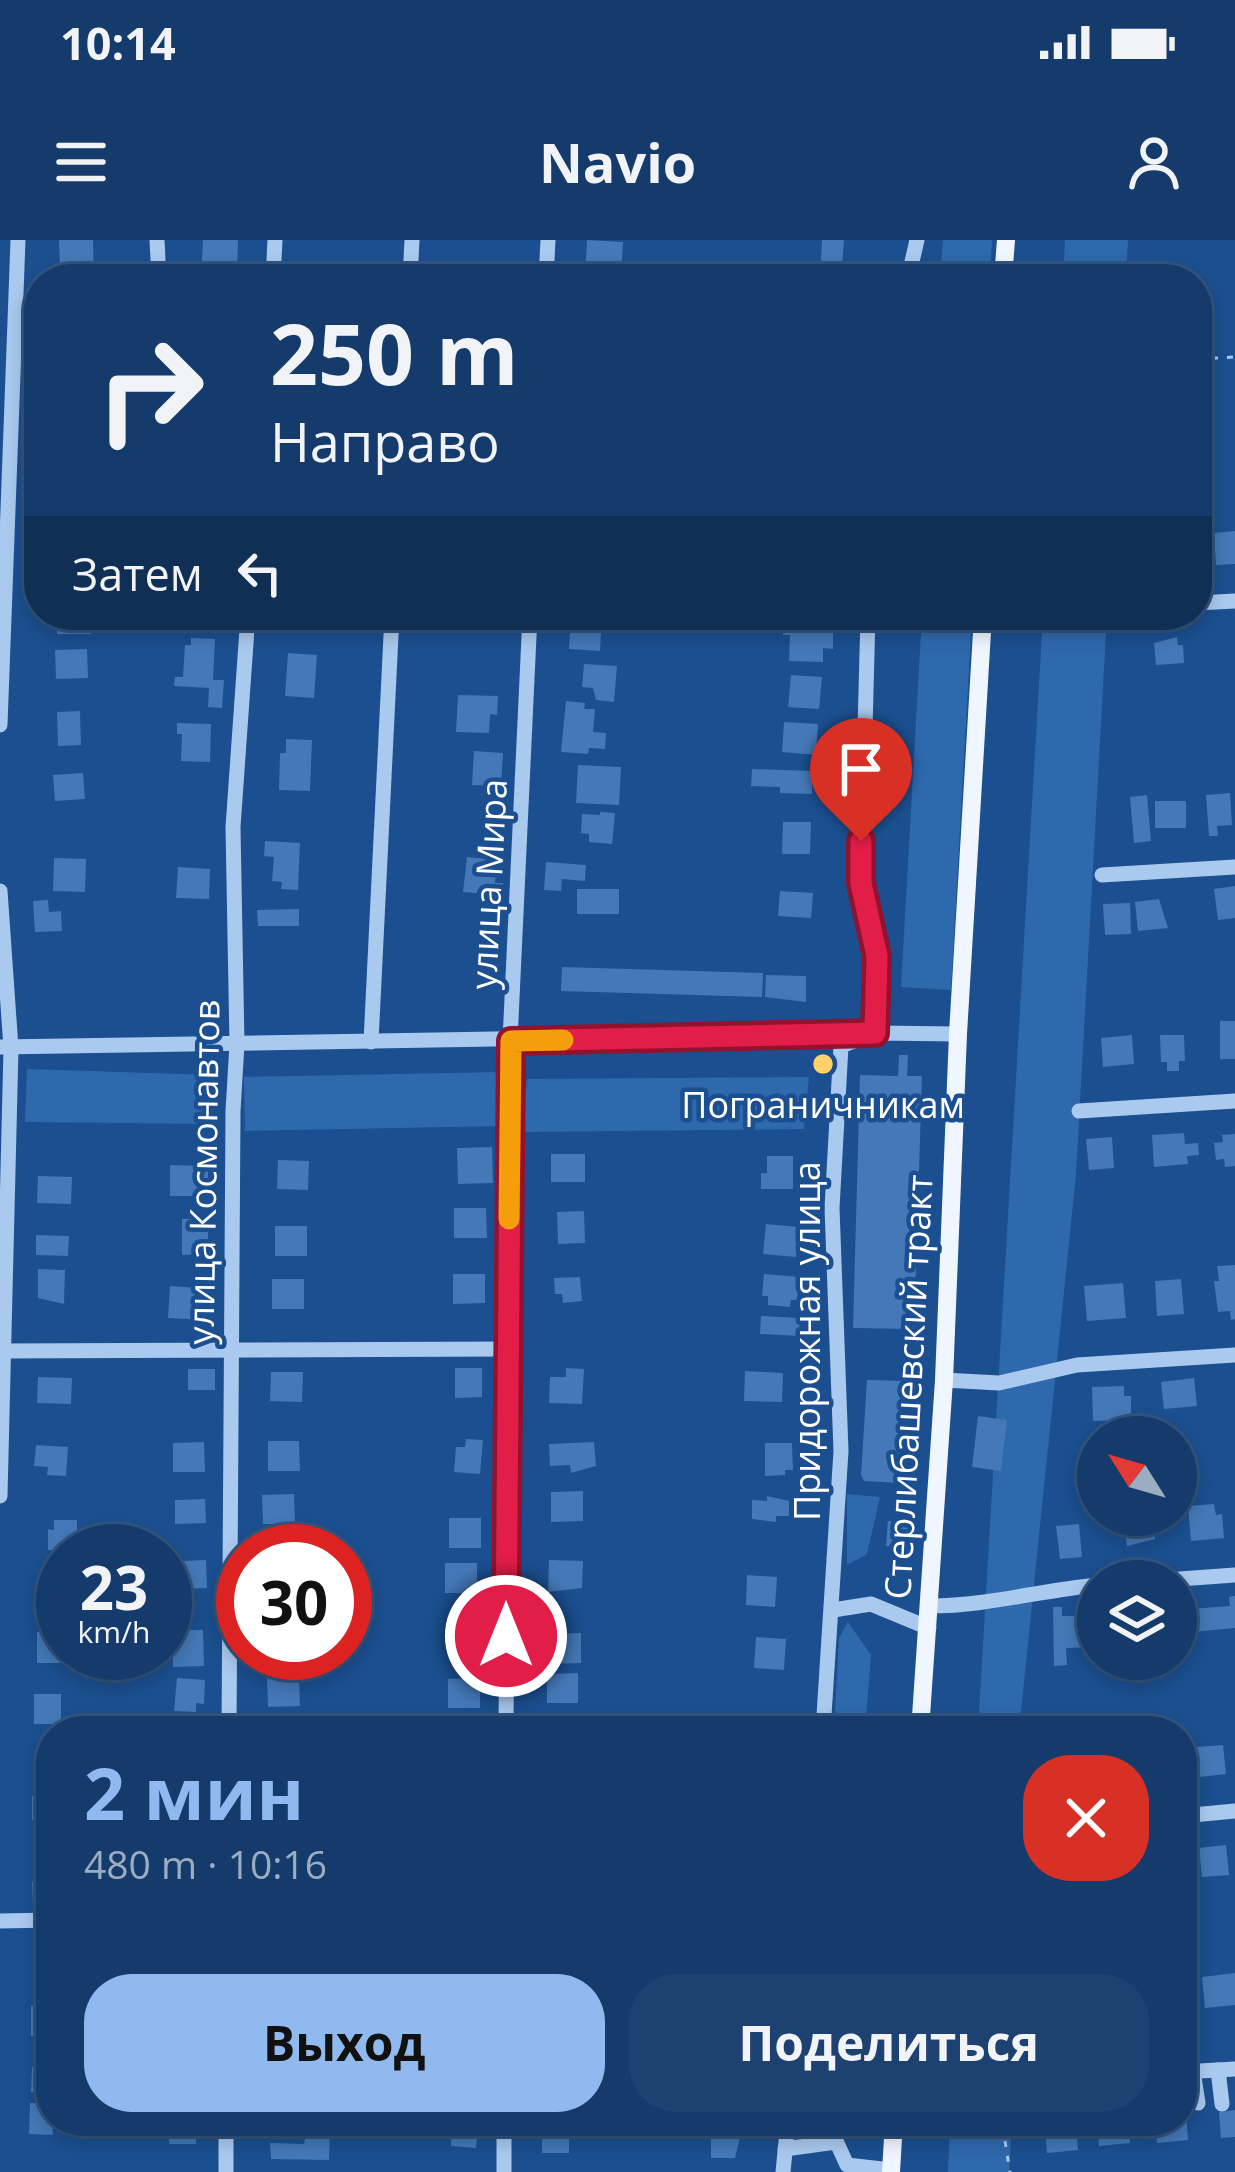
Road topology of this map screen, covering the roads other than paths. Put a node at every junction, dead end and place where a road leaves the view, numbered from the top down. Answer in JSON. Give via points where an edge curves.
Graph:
{"nodes":[{"id":1,"x":18,"y":240,"type":"edge"},
{"id":2,"x":247,"y":630,"type":"edge"},
{"id":3,"x":391,"y":630,"type":"edge"},
{"id":4,"x":529,"y":630,"type":"edge"},
{"id":5,"x":868,"y":630,"type":"edge"},
{"id":6,"x":982,"y":630,"type":"edge"},
{"id":7,"x":0,"y":725,"type":"edge"},
{"id":8,"x":1235,"y":868,"type":"edge"},
{"id":9,"x":1102,"y":875,"type":"dead end"},
{"id":10,"x":0,"y":891,"type":"edge"},
{"id":11,"x":875,"y":1033,"type":"junction"},
{"id":12,"x":958,"y":1034,"type":"junction"},
{"id":13,"x":511,"y":1041,"type":"junction"},
{"id":14,"x":371,"y":1042,"type":"junction"},
{"id":15,"x":236,"y":1044,"type":"junction"},
{"id":16,"x":6,"y":1048,"type":"edge"},
{"id":17,"x":1235,"y":1101,"type":"edge"},
{"id":18,"x":1079,"y":1111,"type":"dead end"},
{"id":19,"x":232,"y":1349,"type":"junction"},
{"id":20,"x":508,"y":1349,"type":"junction"},
{"id":21,"x":2,"y":1351,"type":"edge"},
{"id":22,"x":1235,"y":1355,"type":"edge"},
{"id":23,"x":944,"y":1380,"type":"junction"},
{"id":24,"x":0,"y":1496,"type":"edge"},
{"id":25,"x":1235,"y":1575,"type":"edge"},
{"id":26,"x":1197,"y":1578,"type":"edge"},
{"id":27,"x":1077,"y":1587,"type":"edge"},
{"id":28,"x":930,"y":1606,"type":"junction"},
{"id":29,"x":833,"y":1610,"type":"junction"},
{"id":30,"x":929,"y":1628,"type":"junction"},
{"id":31,"x":229,"y":1716,"type":"edge"},
{"id":32,"x":506,"y":1716,"type":"edge"},
{"id":33,"x":824,"y":1716,"type":"edge"},
{"id":34,"x":921,"y":1716,"type":"edge"},
{"id":35,"x":1235,"y":1811,"type":"edge"},
{"id":36,"x":1197,"y":1815,"type":"edge"},
{"id":37,"x":0,"y":1921,"type":"edge"},
{"id":38,"x":36,"y":1921,"type":"edge"},
{"id":39,"x":1226,"y":2069,"type":"edge"},
{"id":40,"x":1197,"y":2100,"type":"edge"},
{"id":41,"x":1198,"y":2103,"type":"dead end"},
{"id":42,"x":1222,"y":2104,"type":"dead end"},
{"id":43,"x":226,"y":2136,"type":"edge"},
{"id":44,"x":504,"y":2136,"type":"edge"},
{"id":45,"x":786,"y":2136,"type":"edge"},
{"id":46,"x":833,"y":2136,"type":"edge"},
{"id":47,"x":894,"y":2136,"type":"edge"},
{"id":48,"x":836,"y":2142,"type":"junction"},
{"id":49,"x":785,"y":2149,"type":"junction"},
{"id":50,"x":891,"y":2171,"type":"edge"},
{"id":51,"x":226,"y":2172,"type":"edge"},
{"id":52,"x":503,"y":2172,"type":"edge"},
{"id":53,"x":783,"y":2172,"type":"edge"}],
"edges":[{"from":1,"to":7,"type":"street"},
{"from":2,"to":15,"type":"street","name":"улица Космонавтов","via":[[232,826]]},
{"from":3,"to":14,"type":"street"},
{"from":4,"to":13,"type":"street","name":"улица Мира"},
{"from":5,"to":11,"type":"street","via":[[861,883],[877,956]]},
{"from":6,"to":12,"type":"main road","name":"Стерлибашевский тракт"},
{"from":8,"to":9,"type":"street"},
{"from":10,"to":16,"type":"street"},
{"from":11,"to":12,"type":"street"},
{"from":11,"to":13,"type":"street"},
{"from":11,"to":29,"type":"street","name":"Придорожная улица","via":[[841,1046],[832,1208],[841,1451]]},
{"from":12,"to":23,"type":"main road","name":"Стерлибашевский тракт"},
{"from":13,"to":14,"type":"street"},
{"from":13,"to":20,"type":"street","name":"улица Мира"},
{"from":14,"to":15,"type":"street"},
{"from":15,"to":16,"type":"street"},
{"from":15,"to":19,"type":"street","name":"улица Космонавтов"},
{"from":16,"to":21,"type":"street"},
{"from":17,"to":18,"type":"street"},
{"from":19,"to":20,"type":"street"},
{"from":19,"to":21,"type":"street"},
{"from":19,"to":31,"type":"street","name":"улица Космонавтов"},
{"from":20,"to":32,"type":"street","name":"улица Мира"},
{"from":21,"to":24,"type":"street"},
{"from":22,"to":23,"type":"street","via":[[1077,1366],[999,1383]]},
{"from":23,"to":28,"type":"main road","name":"Стерлибашевский тракт"},
{"from":25,"to":26,"type":"street"},
{"from":27,"to":28,"type":"street"},
{"from":28,"to":30,"type":"main road","name":"Стерлибашевский тракт"},
{"from":29,"to":30,"type":"street","via":[[872,1604]]},
{"from":29,"to":33,"type":"street","name":"Придорожная улица"},
{"from":30,"to":34,"type":"main road","name":"Стерлибашевский тракт"},
{"from":35,"to":36,"type":"street"},
{"from":37,"to":38,"type":"street"},
{"from":39,"to":42,"type":"street"},
{"from":40,"to":41,"type":"street"},
{"from":43,"to":51,"type":"street"},
{"from":44,"to":52,"type":"street"},
{"from":45,"to":49,"type":"street"},
{"from":46,"to":48,"type":"street"},
{"from":47,"to":50,"type":"main road"},
{"from":48,"to":49,"type":"street"},
{"from":48,"to":50,"type":"street","via":[[847,2165]]},
{"from":49,"to":53,"type":"street"}]}
